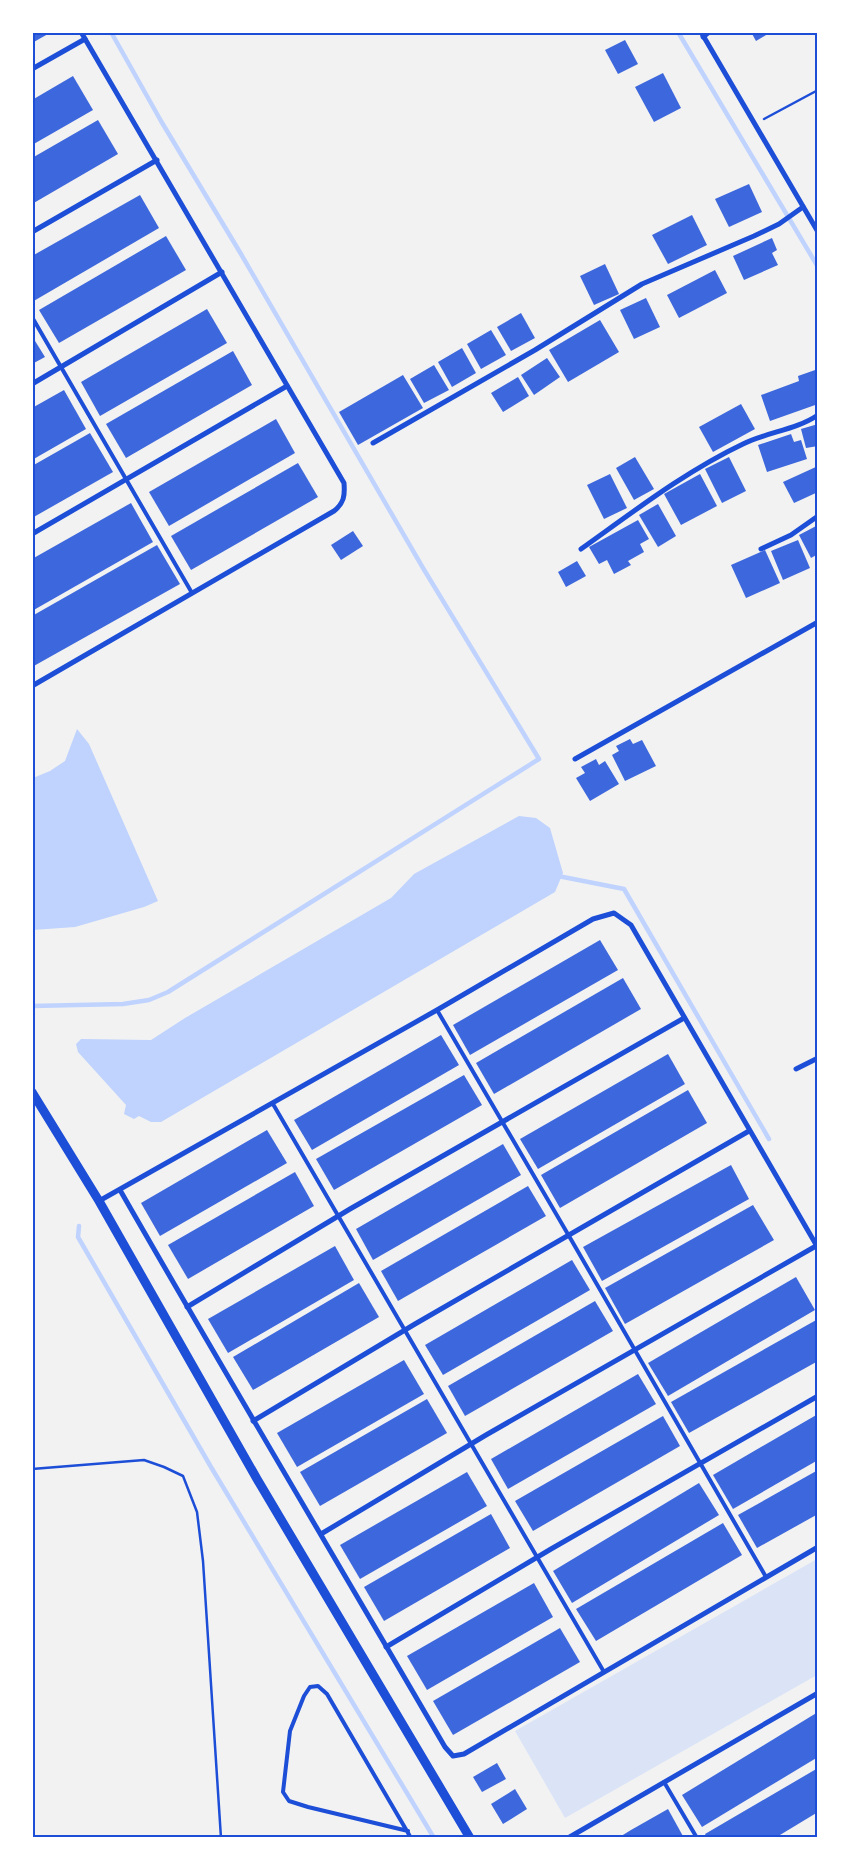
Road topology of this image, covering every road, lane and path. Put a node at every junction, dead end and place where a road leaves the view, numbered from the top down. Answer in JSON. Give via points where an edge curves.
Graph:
{"nodes":[{"id":1,"x":81,"y":32,"type":"edge"},
{"id":2,"x":709,"y":32,"type":"edge"},
{"id":3,"x":702,"y":35,"type":"edge"},
{"id":4,"x":85,"y":38,"type":"junction"},
{"id":5,"x":32,"y":69,"type":"edge"},
{"id":6,"x":818,"y":90,"type":"edge"},
{"id":7,"x":754,"y":125,"type":"junction"},
{"id":8,"x":157,"y":160,"type":"junction"},
{"id":9,"x":803,"y":207,"type":"junction"},
{"id":10,"x":32,"y":232,"type":"edge"},
{"id":11,"x":818,"y":232,"type":"edge"},
{"id":12,"x":222,"y":272,"type":"junction"},
{"id":13,"x":32,"y":317,"type":"edge"},
{"id":14,"x":61,"y":367,"type":"junction"},
{"id":15,"x":32,"y":384,"type":"edge"},
{"id":16,"x":287,"y":386,"type":"junction"},
{"id":17,"x":818,"y":415,"type":"edge"},
{"id":18,"x":373,"y":443,"type":"dead end"},
{"id":19,"x":127,"y":479,"type":"junction"},
{"id":20,"x":818,"y":516,"type":"edge"},
{"id":21,"x":32,"y":534,"type":"edge"},
{"id":22,"x":581,"y":549,"type":"dead end"},
{"id":23,"x":761,"y":549,"type":"dead end"},
{"id":24,"x":192,"y":593,"type":"junction"},
{"id":25,"x":818,"y":622,"type":"edge"},
{"id":26,"x":32,"y":686,"type":"edge"},
{"id":27,"x":575,"y":759,"type":"dead end"},
{"id":28,"x":437,"y":1010,"type":"junction"},
{"id":29,"x":684,"y":1018,"type":"junction"},
{"id":30,"x":818,"y":1058,"type":"edge"},
{"id":31,"x":796,"y":1069,"type":"dead end"},
{"id":32,"x":32,"y":1092,"type":"edge"},
{"id":33,"x":273,"y":1104,"type":"junction"},
{"id":34,"x":503,"y":1122,"type":"junction"},
{"id":35,"x":749,"y":1131,"type":"junction"},
{"id":36,"x":120,"y":1190,"type":"junction"},
{"id":37,"x":99,"y":1201,"type":"junction"},
{"id":38,"x":339,"y":1216,"type":"junction"},
{"id":39,"x":570,"y":1236,"type":"junction"},
{"id":40,"x":817,"y":1247,"type":"edge"},
{"id":41,"x":187,"y":1307,"type":"junction"},
{"id":42,"x":406,"y":1330,"type":"junction"},
{"id":43,"x":634,"y":1349,"type":"junction"},
{"id":44,"x":818,"y":1396,"type":"edge"},
{"id":45,"x":253,"y":1421,"type":"junction"},
{"id":46,"x":471,"y":1444,"type":"junction"},
{"id":47,"x":700,"y":1463,"type":"junction"},
{"id":48,"x":32,"y":1469,"type":"edge"},
{"id":49,"x":321,"y":1534,"type":"junction"},
{"id":50,"x":818,"y":1547,"type":"edge"},
{"id":51,"x":537,"y":1557,"type":"junction"},
{"id":52,"x":766,"y":1577,"type":"junction"},
{"id":53,"x":386,"y":1646,"type":"junction"},
{"id":54,"x":604,"y":1672,"type":"junction"},
{"id":55,"x":818,"y":1694,"type":"edge"},
{"id":56,"x":664,"y":1782,"type":"junction"},
{"id":57,"x":408,"y":1831,"type":"junction"},
{"id":58,"x":221,"y":1838,"type":"edge"},
{"id":59,"x":411,"y":1838,"type":"edge"},
{"id":60,"x":470,"y":1838,"type":"edge"},
{"id":61,"x":568,"y":1838,"type":"edge"},
{"id":62,"x":697,"y":1838,"type":"edge"}],
"edges":[{"from":1,"to":4,"type":"street"},
{"from":2,"to":3,"type":"street"},
{"from":3,"to":7,"type":"street"},
{"from":4,"to":5,"type":"street"},
{"from":4,"to":8,"type":"street"},
{"from":6,"to":7,"type":"path"},
{"from":7,"to":9,"type":"street"},
{"from":8,"to":10,"type":"street"},
{"from":8,"to":12,"type":"street"},
{"from":9,"to":11,"type":"street"},
{"from":9,"to":18,"type":"street","via":[[778,224],[642,284]]},
{"from":12,"to":14,"type":"street"},
{"from":12,"to":16,"type":"street"},
{"from":13,"to":14,"type":"lane"},
{"from":14,"to":15,"type":"street"},
{"from":14,"to":19,"type":"lane"},
{"from":16,"to":19,"type":"street"},
{"from":16,"to":24,"type":"street","via":[[344,484],[342,504]]},
{"from":17,"to":22,"type":"street","via":[[808,422],[744,443],[664,489]]},
{"from":19,"to":21,"type":"street"},
{"from":19,"to":24,"type":"lane"},
{"from":20,"to":23,"type":"street","via":[[791,535]]},
{"from":24,"to":26,"type":"street"},
{"from":25,"to":27,"type":"street"},
{"from":28,"to":29,"type":"street","via":[[592,919],[614,913],[631,924]]},
{"from":28,"to":33,"type":"street"},
{"from":28,"to":34,"type":"lane"},
{"from":29,"to":34,"type":"street"},
{"from":29,"to":35,"type":"street"},
{"from":30,"to":31,"type":"street"},
{"from":32,"to":37,"type":"street"},
{"from":33,"to":36,"type":"street"},
{"from":33,"to":38,"type":"lane"},
{"from":34,"to":38,"type":"street"},
{"from":34,"to":39,"type":"lane"},
{"from":35,"to":39,"type":"street"},
{"from":35,"to":40,"type":"street"},
{"from":36,"to":37,"type":"street"},
{"from":36,"to":41,"type":"street"},
{"from":37,"to":60,"type":"street","via":[[257,1478]]},
{"from":38,"to":41,"type":"street"},
{"from":38,"to":42,"type":"lane"},
{"from":39,"to":42,"type":"street"},
{"from":39,"to":43,"type":"lane"},
{"from":40,"to":43,"type":"street"},
{"from":41,"to":45,"type":"street"},
{"from":42,"to":45,"type":"street"},
{"from":42,"to":46,"type":"lane"},
{"from":43,"to":46,"type":"street"},
{"from":43,"to":47,"type":"lane"},
{"from":44,"to":47,"type":"street"},
{"from":45,"to":49,"type":"street"},
{"from":46,"to":49,"type":"street"},
{"from":46,"to":51,"type":"lane"},
{"from":47,"to":51,"type":"street"},
{"from":47,"to":52,"type":"lane"},
{"from":48,"to":58,"type":"path","via":[[144,1460],[183,1476],[197,1512],[203,1561]]},
{"from":49,"to":53,"type":"street"},
{"from":50,"to":52,"type":"street"},
{"from":51,"to":53,"type":"street"},
{"from":51,"to":54,"type":"lane"},
{"from":52,"to":54,"type":"street"},
{"from":53,"to":54,"type":"street","via":[[444,1747],[453,1756],[464,1754]]},
{"from":55,"to":56,"type":"street"},
{"from":56,"to":61,"type":"street"},
{"from":56,"to":62,"type":"lane"},
{"from":57,"to":57,"type":"lane","via":[[289,1801],[283,1792],[290,1732],[310,1687],[318,1686],[327,1694]]},
{"from":57,"to":59,"type":"lane"}]}
